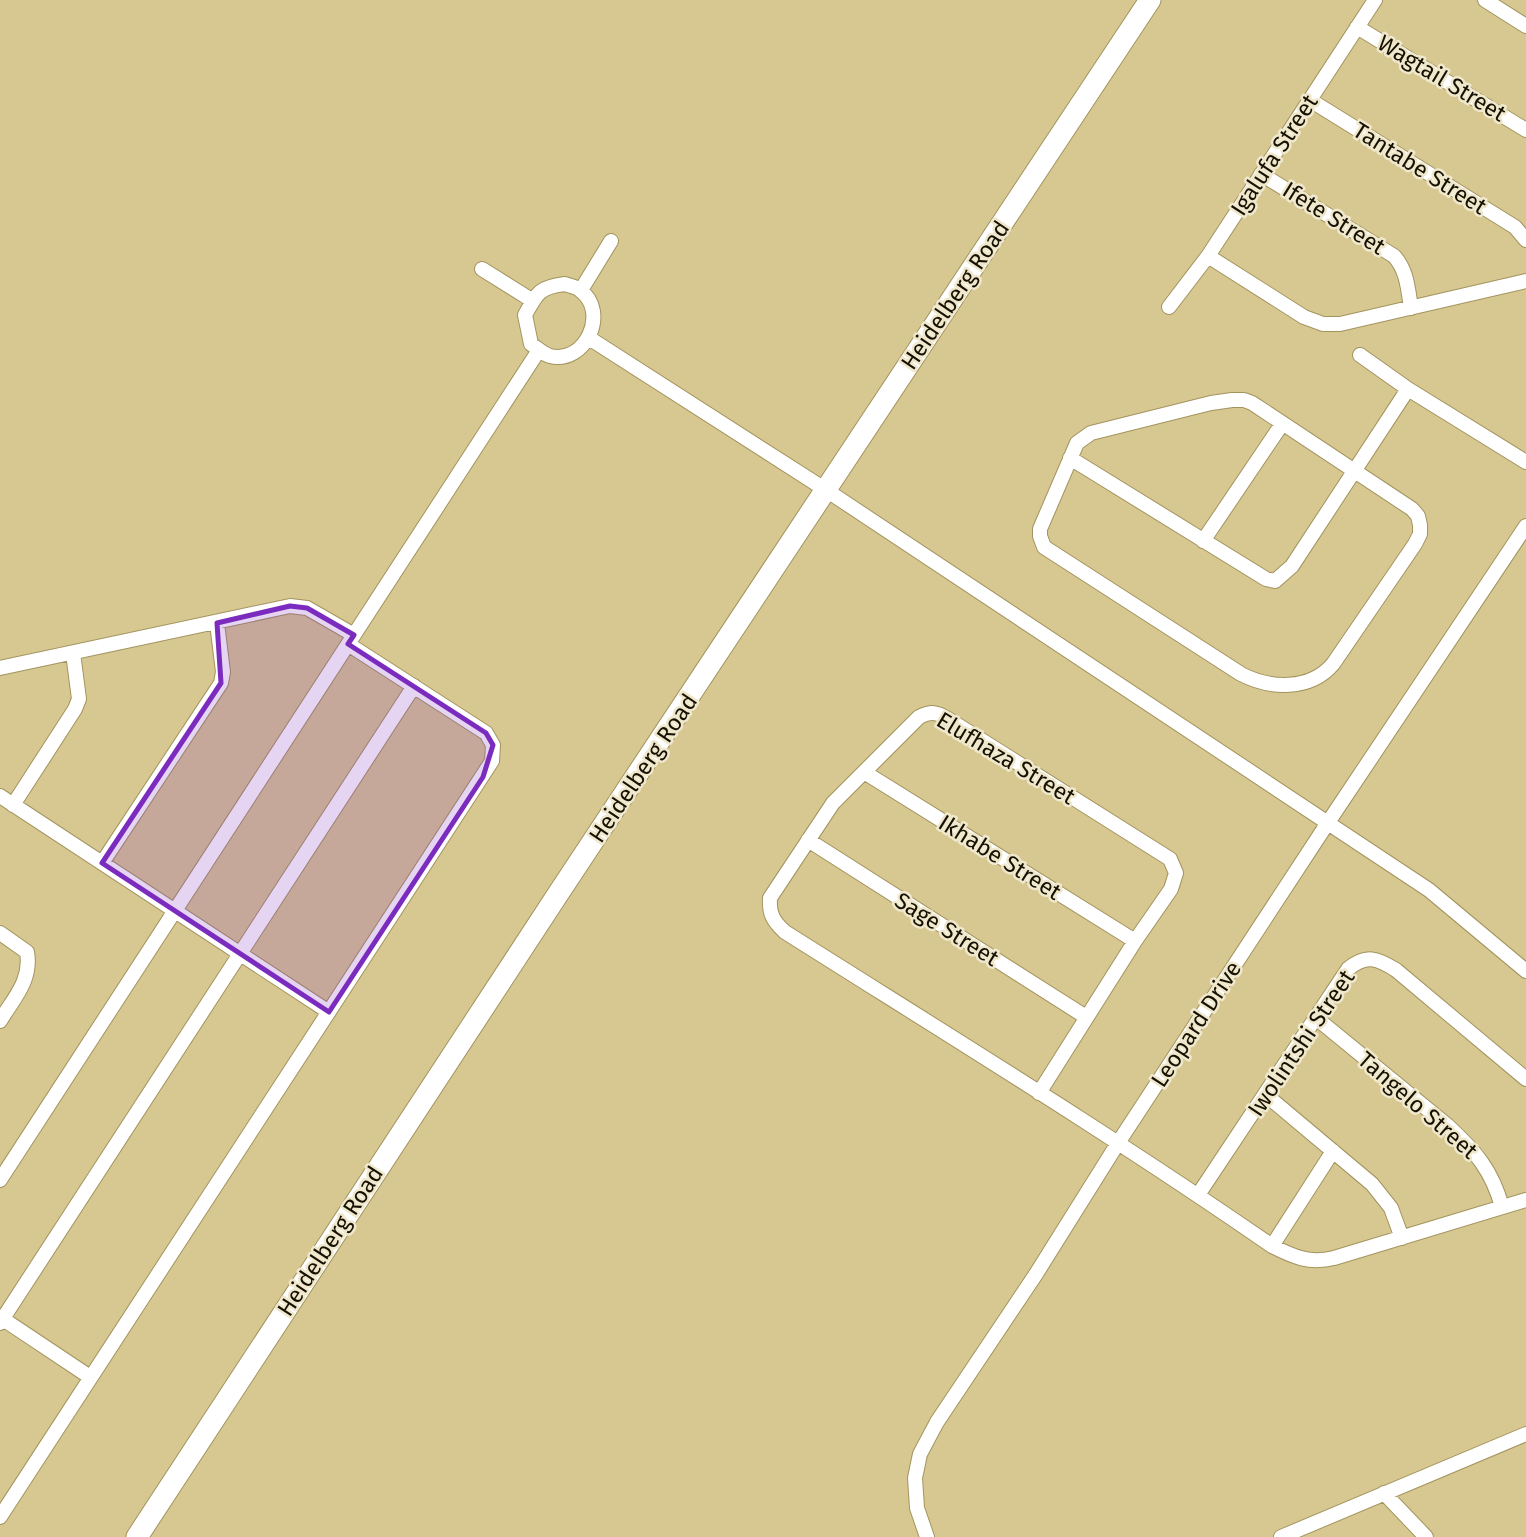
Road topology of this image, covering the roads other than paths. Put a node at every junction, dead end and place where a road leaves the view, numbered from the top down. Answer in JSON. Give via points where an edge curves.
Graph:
{"nodes":[{"id":1,"x":1150,"y":0,"type":"edge"},
{"id":2,"x":1375,"y":0,"type":"edge"},
{"id":3,"x":1485,"y":0,"type":"edge"},
{"id":4,"x":1526,"y":26,"type":"edge"},
{"id":5,"x":1357,"y":27,"type":"junction"},
{"id":6,"x":1310,"y":100,"type":"junction"},
{"id":7,"x":1526,"y":130,"type":"edge"},
{"id":8,"x":1261,"y":174,"type":"junction"},
{"id":9,"x":1526,"y":240,"type":"edge"},
{"id":10,"x":611,"y":241,"type":"dead end"},
{"id":11,"x":1208,"y":256,"type":"junction"},
{"id":12,"x":482,"y":269,"type":"dead end"},
{"id":13,"x":1526,"y":281,"type":"edge"},
{"id":14,"x":580,"y":290,"type":"junction"},
{"id":15,"x":533,"y":301,"type":"junction"},
{"id":16,"x":1169,"y":307,"type":"dead end"},
{"id":17,"x":1411,"y":307,"type":"junction"},
{"id":18,"x":589,"y":338,"type":"junction"},
{"id":19,"x":539,"y":350,"type":"junction"},
{"id":20,"x":1360,"y":355,"type":"dead end"},
{"id":21,"x":1408,"y":389,"type":"junction"},
{"id":22,"x":1282,"y":424,"type":"junction"},
{"id":23,"x":1070,"y":458,"type":"junction"},
{"id":24,"x":1526,"y":462,"type":"edge"},
{"id":25,"x":1355,"y":470,"type":"junction"},
{"id":26,"x":826,"y":490,"type":"junction"},
{"id":27,"x":1526,"y":526,"type":"edge"},
{"id":28,"x":1203,"y":541,"type":"junction"},
{"id":29,"x":217,"y":623,"type":"junction"},
{"id":30,"x":351,"y":639,"type":"junction"},
{"id":31,"x":74,"y":653,"type":"junction"},
{"id":32,"x":0,"y":668,"type":"edge"},
{"id":33,"x":414,"y":686,"type":"junction"},
{"id":34,"x":864,"y":772,"type":"junction"},
{"id":35,"x":0,"y":796,"type":"edge"},
{"id":36,"x":13,"y":805,"type":"junction"},
{"id":37,"x":1327,"y":824,"type":"junction"},
{"id":38,"x":808,"y":840,"type":"junction"},
{"id":39,"x":102,"y":863,"type":"junction"},
{"id":40,"x":176,"y":910,"type":"junction"},
{"id":41,"x":0,"y":933,"type":"edge"},
{"id":42,"x":1135,"y":941,"type":"junction"},
{"id":43,"x":241,"y":953,"type":"junction"},
{"id":44,"x":1526,"y":971,"type":"edge"},
{"id":45,"x":329,"y":1012,"type":"junction"},
{"id":46,"x":1086,"y":1017,"type":"junction"},
{"id":47,"x":1315,"y":1017,"type":"junction"},
{"id":48,"x":0,"y":1021,"type":"edge"},
{"id":49,"x":1526,"y":1079,"type":"edge"},
{"id":50,"x":1039,"y":1093,"type":"junction"},
{"id":51,"x":1266,"y":1095,"type":"junction"},
{"id":52,"x":1118,"y":1143,"type":"junction"},
{"id":53,"x":1333,"y":1151,"type":"junction"},
{"id":54,"x":0,"y":1180,"type":"edge"},
{"id":55,"x":1198,"y":1195,"type":"junction"},
{"id":56,"x":1526,"y":1200,"type":"edge"},
{"id":57,"x":1502,"y":1207,"type":"junction"},
{"id":58,"x":1402,"y":1238,"type":"junction"},
{"id":59,"x":1272,"y":1246,"type":"junction"},
{"id":60,"x":1,"y":1320,"type":"edge"},
{"id":61,"x":90,"y":1377,"type":"junction"},
{"id":62,"x":1526,"y":1434,"type":"edge"},
{"id":63,"x":1384,"y":1493,"type":"junction"},
{"id":64,"x":0,"y":1517,"type":"edge"},
{"id":65,"x":137,"y":1537,"type":"edge"},
{"id":66,"x":927,"y":1537,"type":"edge"},
{"id":67,"x":1280,"y":1537,"type":"edge"},
{"id":68,"x":1426,"y":1537,"type":"edge"}],
"edges":[{"from":1,"to":26,"type":"main road","name":"Heidelberg Road"},
{"from":2,"to":5,"type":"street","name":"Igalufa Street"},
{"from":3,"to":4,"type":"street"},
{"from":5,"to":6,"type":"street","name":"Igalufa Street"},
{"from":5,"to":7,"type":"street","name":"Wagtail Street"},
{"from":6,"to":8,"type":"street","name":"Igalufa Street"},
{"from":6,"to":9,"type":"street","name":"Tantabe Street","via":[[1515,227]]},
{"from":8,"to":11,"type":"street","name":"Igalufa Street"},
{"from":8,"to":17,"type":"street","name":"Ifete Street","via":[[1394,256],[1405,273]]},
{"from":10,"to":14,"type":"street"},
{"from":11,"to":16,"type":"street","name":"Igalufa Street"},
{"from":11,"to":17,"type":"street","via":[[1304,317],[1323,324]]},
{"from":12,"to":15,"type":"street"},
{"from":13,"to":17,"type":"street"},
{"from":14,"to":15,"type":"street","via":[[565,284],[551,286],[538,291]]},
{"from":14,"to":18,"type":"street","via":[[592,304],[595,319]]},
{"from":15,"to":19,"type":"street","via":[[525,315],[526,327],[531,344]]},
{"from":18,"to":19,"type":"street","via":[[565,357]]},
{"from":18,"to":26,"type":"street"},
{"from":19,"to":30,"type":"street"},
{"from":20,"to":21,"type":"street"},
{"from":21,"to":24,"type":"street"},
{"from":21,"to":25,"type":"street"},
{"from":22,"to":23,"type":"street","via":[[1244,400],[1211,403],[1091,433],[1077,443]]},
{"from":22,"to":25,"type":"street"},
{"from":22,"to":28,"type":"street"},
{"from":23,"to":25,"type":"street","via":[[1040,529],[1044,547],[1241,674],[1271,685],[1305,683],[1326,671],[1420,534],[1418,516],[1412,509]]},
{"from":23,"to":28,"type":"street"},
{"from":25,"to":28,"type":"street","via":[[1292,566],[1275,581]]},
{"from":26,"to":37,"type":"street"},
{"from":26,"to":65,"type":"main road","name":"Heidelberg Road"},
{"from":27,"to":37,"type":"street","name":"Leopard Drive"},
{"from":29,"to":30,"type":"street","via":[[290,606],[307,608]]},
{"from":29,"to":31,"type":"street"},
{"from":29,"to":39,"type":"street","via":[[223,672],[220,683]]},
{"from":30,"to":33,"type":"street"},
{"from":30,"to":40,"type":"street"},
{"from":31,"to":32,"type":"street"},
{"from":31,"to":36,"type":"street","via":[[79,699],[75,709]]},
{"from":33,"to":43,"type":"street"},
{"from":33,"to":45,"type":"street","via":[[486,733],[494,745],[492,761]]},
{"from":34,"to":38,"type":"street","name":"Elufhaza Street","via":[[833,803]]},
{"from":34,"to":42,"type":"street","name":"Ikhabe Street"},
{"from":34,"to":42,"type":"street","name":"Elufhaza Street","via":[[919,716],[929,712],[948,719],[1170,859],[1175,867],[1174,883]]},
{"from":35,"to":36,"type":"street"},
{"from":36,"to":39,"type":"street"},
{"from":37,"to":44,"type":"street","via":[[1429,890]]},
{"from":37,"to":52,"type":"street","name":"Leopard Drive"},
{"from":38,"to":46,"type":"street","name":"Sage Street"},
{"from":38,"to":50,"type":"street","name":"Elufhaza Street","via":[[770,898],[774,922]]},
{"from":39,"to":40,"type":"street"},
{"from":40,"to":43,"type":"street"},
{"from":40,"to":54,"type":"street"},
{"from":41,"to":48,"type":"street","via":[[27,952],[30,966],[27,979]]},
{"from":42,"to":46,"type":"street","name":"Elufhaza Street"},
{"from":43,"to":45,"type":"street"},
{"from":43,"to":60,"type":"street"},
{"from":45,"to":61,"type":"street"},
{"from":46,"to":50,"type":"street","name":"Elufhaza Street"},
{"from":47,"to":49,"type":"street","name":"Iwolintshi Street","via":[[1348,969],[1358,961],[1375,959],[1420,989]]},
{"from":47,"to":51,"type":"street","name":"Iwolintshi Street"},
{"from":47,"to":57,"type":"street","name":"Tangelo Street","via":[[1468,1145],[1492,1176]]},
{"from":50,"to":52,"type":"street","name":"Elufhaza Street"},
{"from":51,"to":53,"type":"street"},
{"from":51,"to":55,"type":"street","name":"Iwolintshi Street"},
{"from":52,"to":55,"type":"street"},
{"from":52,"to":66,"type":"street","name":"Leopard Drive","via":[[920,1454],[915,1478],[917,1508]]},
{"from":53,"to":58,"type":"street","via":[[1381,1195]]},
{"from":53,"to":59,"type":"street"},
{"from":55,"to":59,"type":"street"},
{"from":56,"to":57,"type":"street"},
{"from":57,"to":58,"type":"street"},
{"from":58,"to":59,"type":"street","via":[[1321,1262],[1293,1257]]},
{"from":60,"to":61,"type":"street"},
{"from":61,"to":64,"type":"street"},
{"from":62,"to":63,"type":"street"},
{"from":63,"to":67,"type":"street"},
{"from":63,"to":68,"type":"street"}]}
